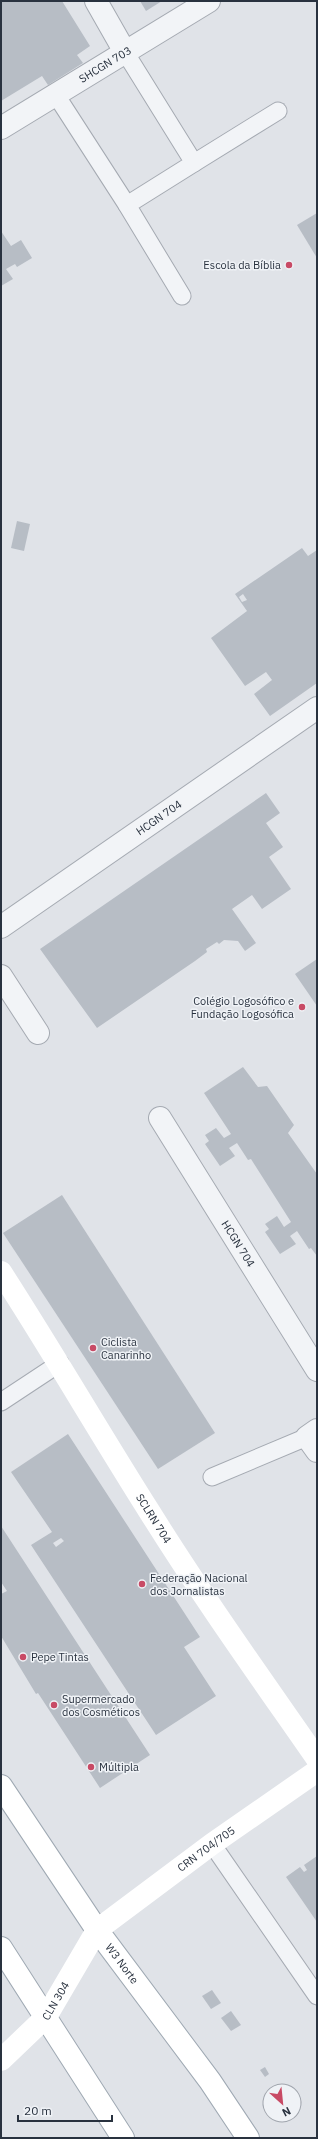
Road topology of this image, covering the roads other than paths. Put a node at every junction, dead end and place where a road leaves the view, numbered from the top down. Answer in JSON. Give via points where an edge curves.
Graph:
{"nodes":[{"id":1,"x":96,"y":1,"type":"edge"},
{"id":2,"x":209,"y":1,"type":"edge"},
{"id":3,"x":125,"y":52,"type":"junction"},
{"id":4,"x":56,"y":95,"type":"junction"},
{"id":5,"x":278,"y":111,"type":"dead end"},
{"id":6,"x":1,"y":128,"type":"edge"},
{"id":7,"x":194,"y":163,"type":"junction"},
{"id":8,"x":128,"y":205,"type":"junction"},
{"id":9,"x":182,"y":296,"type":"dead end"},
{"id":10,"x":317,"y":708,"type":"edge"},
{"id":11,"x":1,"y":927,"type":"edge"},
{"id":12,"x":1,"y":976,"type":"edge"},
{"id":13,"x":38,"y":1033,"type":"dead end"},
{"id":14,"x":160,"y":1118,"type":"dead end"},
{"id":15,"x":1,"y":1272,"type":"edge"},
{"id":16,"x":60,"y":1364,"type":"junction"},
{"id":17,"x":317,"y":1370,"type":"edge"},
{"id":18,"x":1,"y":1402,"type":"edge"},
{"id":19,"x":314,"y":1439,"type":"edge"},
{"id":20,"x":212,"y":1476,"type":"dead end"},
{"id":21,"x":317,"y":1759,"type":"edge"},
{"id":22,"x":317,"y":1771,"type":"edge"},
{"id":23,"x":1,"y":1786,"type":"edge"},
{"id":24,"x":212,"y":1844,"type":"junction"},
{"id":25,"x":96,"y":1930,"type":"junction"},
{"id":26,"x":1,"y":1948,"type":"edge"},
{"id":27,"x":317,"y":1996,"type":"edge"},
{"id":28,"x":46,"y":2017,"type":"junction"},
{"id":29,"x":1,"y":2060,"type":"edge"},
{"id":30,"x":123,"y":2138,"type":"edge"},
{"id":31,"x":248,"y":2138,"type":"edge"}],
"edges":[{"from":1,"to":3,"type":"street"},
{"from":2,"to":3,"type":"street","name":"SHCGN 703"},
{"from":3,"to":4,"type":"street","name":"SHCGN 703"},
{"from":3,"to":7,"type":"lane"},
{"from":4,"to":6,"type":"street","name":"SHCGN 703"},
{"from":4,"to":8,"type":"lane"},
{"from":5,"to":7,"type":"lane"},
{"from":7,"to":8,"type":"lane"},
{"from":8,"to":9,"type":"lane"},
{"from":10,"to":11,"type":"street","name":"HCGN 704"},
{"from":12,"to":13,"type":"street"},
{"from":14,"to":17,"type":"street","name":"HCGN 704"},
{"from":15,"to":16,"type":"street","name":"SCLRN 704"},
{"from":16,"to":18,"type":"lane"},
{"from":16,"to":21,"type":"street","name":"SCLRN 704","via":[[150,1512]]},
{"from":19,"to":20,"type":"lane"},
{"from":22,"to":24,"type":"street","name":"CRN 704/705"},
{"from":23,"to":25,"type":"street","name":"W3 Norte"},
{"from":24,"to":25,"type":"street","name":"CRN 704/705"},
{"from":24,"to":27,"type":"lane"},
{"from":25,"to":28,"type":"street","name":"CLN 304"},
{"from":25,"to":31,"type":"street","name":"W3 Norte","via":[[210,2081]]},
{"from":26,"to":28,"type":"street"},
{"from":28,"to":29,"type":"street","name":"CLN 304"},
{"from":28,"to":30,"type":"street"}]}
